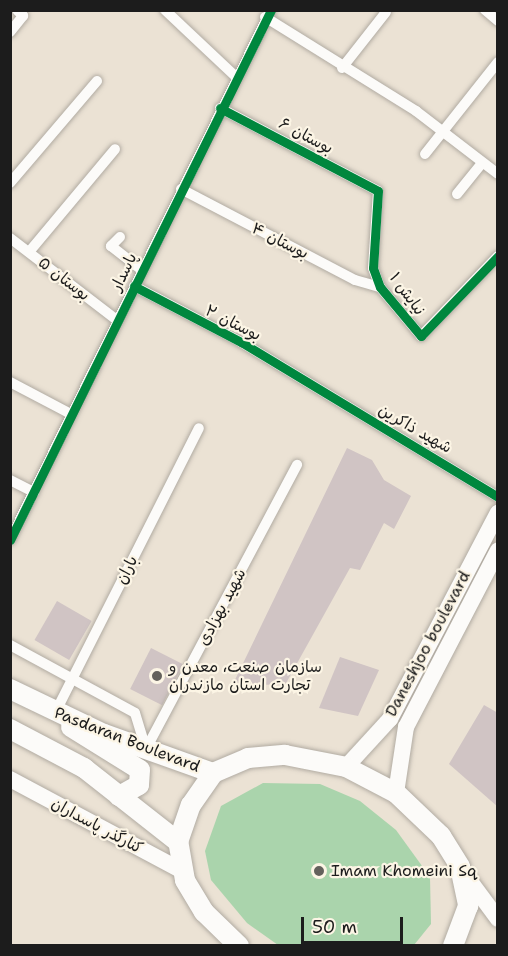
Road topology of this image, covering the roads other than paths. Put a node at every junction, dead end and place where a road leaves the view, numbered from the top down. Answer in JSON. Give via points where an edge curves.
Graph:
{"nodes":[{"id":1,"x":17,"y":10,"type":"edge"},
{"id":2,"x":165,"y":10,"type":"edge"},
{"id":3,"x":485,"y":10,"type":"edge"},
{"id":4,"x":386,"y":12,"type":"dead end"},
{"id":5,"x":268,"y":14,"type":"edge"},
{"id":6,"x":498,"y":21,"type":"edge"},
{"id":7,"x":10,"y":32,"type":"edge"},
{"id":8,"x":498,"y":62,"type":"edge"},
{"id":9,"x":342,"y":68,"type":"junction"},
{"id":10,"x":236,"y":77,"type":"junction"},
{"id":11,"x":97,"y":81,"type":"dead end"},
{"id":12,"x":220,"y":108,"type":"junction"},
{"id":13,"x":443,"y":132,"type":"junction"},
{"id":14,"x":115,"y":149,"type":"dead end"},
{"id":15,"x":425,"y":154,"type":"dead end"},
{"id":16,"x":482,"y":163,"type":"junction"},
{"id":17,"x":498,"y":174,"type":"edge"},
{"id":18,"x":10,"y":183,"type":"edge"},
{"id":19,"x":181,"y":189,"type":"junction"},
{"id":20,"x":378,"y":191,"type":"joint"},
{"id":21,"x":457,"y":194,"type":"dead end"},
{"id":22,"x":120,"y":237,"type":"dead end"},
{"id":23,"x":10,"y":238,"type":"edge"},
{"id":24,"x":29,"y":252,"type":"junction"},
{"id":25,"x":498,"y":256,"type":"edge"},
{"id":26,"x":142,"y":270,"type":"junction"},
{"id":27,"x":134,"y":286,"type":"junction"},
{"id":28,"x":380,"y":287,"type":"junction"},
{"id":29,"x":117,"y":320,"type":"junction"},
{"id":30,"x":10,"y":382,"type":"edge"},
{"id":31,"x":316,"y":389,"type":"joint"},
{"id":32,"x":71,"y":414,"type":"junction"},
{"id":33,"x":199,"y":428,"type":"dead end"},
{"id":34,"x":297,"y":465,"type":"dead end"},
{"id":35,"x":10,"y":480,"type":"edge"},
{"id":36,"x":34,"y":492,"type":"junction"},
{"id":37,"x":498,"y":497,"type":"edge"},
{"id":38,"x":498,"y":512,"type":"edge"},
{"id":39,"x":10,"y":540,"type":"edge"},
{"id":40,"x":498,"y":550,"type":"edge"},
{"id":41,"x":10,"y":645,"type":"edge"},
{"id":42,"x":72,"y":678,"type":"junction"},
{"id":43,"x":10,"y":689,"type":"edge"},
{"id":44,"x":57,"y":714,"type":"junction"},
{"id":45,"x":10,"y":729,"type":"edge"},
{"id":46,"x":146,"y":749,"type":"junction"},
{"id":47,"x":346,"y":767,"type":"junction"},
{"id":48,"x":213,"y":773,"type":"junction"},
{"id":49,"x":10,"y":779,"type":"edge"},
{"id":50,"x":396,"y":793,"type":"junction"},
{"id":51,"x":119,"y":796,"type":"junction"},
{"id":52,"x":178,"y":842,"type":"junction"},
{"id":53,"x":460,"y":867,"type":"junction"},
{"id":54,"x":184,"y":872,"type":"junction"},
{"id":55,"x":498,"y":919,"type":"edge"},
{"id":56,"x":239,"y":945,"type":"edge"},
{"id":57,"x":453,"y":945,"type":"edge"}],
"edges":[{"from":1,"to":7,"type":"street","via":[[23,16]]},
{"from":2,"to":10,"type":"street"},
{"from":3,"to":6,"type":"street"},
{"from":4,"to":9,"type":"street"},
{"from":5,"to":9,"type":"street","name":"پاسدار"},
{"from":5,"to":10,"type":"street","name":"پاسدار"},
{"from":8,"to":13,"type":"street"},
{"from":9,"to":13,"type":"street","name":"پاسدار"},
{"from":10,"to":12,"type":"street","name":"پاسدار"},
{"from":11,"to":18,"type":"street"},
{"from":12,"to":19,"type":"street","name":"پاسدار"},
{"from":12,"to":20,"type":"street","name":"بوستان ۶"},
{"from":13,"to":15,"type":"street"},
{"from":13,"to":16,"type":"street","name":"پاسدار"},
{"from":14,"to":24,"type":"street"},
{"from":16,"to":17,"type":"street","name":"پاسدار"},
{"from":16,"to":21,"type":"street"},
{"from":19,"to":26,"type":"street","name":"پاسدار"},
{"from":19,"to":28,"type":"street","name":"بوستان ۴","via":[[355,280]]},
{"from":20,"to":28,"type":"street","name":"نیایش ۱","via":[[372,268]]},
{"from":22,"to":26,"type":"street","via":[[111,246]]},
{"from":23,"to":24,"type":"street","name":"بوستان ۵"},
{"from":24,"to":29,"type":"street","name":"بوستان ۵"},
{"from":25,"to":28,"type":"street","name":"نیایش ۱","via":[[421,336]]},
{"from":26,"to":27,"type":"street","name":"پاسدار"},
{"from":27,"to":29,"type":"street","name":"پاسدار"},
{"from":27,"to":31,"type":"street","name":"بوستان ۲"},
{"from":29,"to":32,"type":"street","name":"پاسدار"},
{"from":30,"to":32,"type":"street"},
{"from":31,"to":37,"type":"street","name":"شهید ذاکرین"},
{"from":32,"to":36,"type":"street","name":"پاسدار"},
{"from":33,"to":42,"type":"street","name":"باران"},
{"from":34,"to":46,"type":"street","name":"شهید بهزادی"},
{"from":35,"to":36,"type":"street"},
{"from":36,"to":39,"type":"street","name":"پاسدار"},
{"from":38,"to":47,"type":"main road","name":"Daneshjoo boulevard","via":[[390,719]]},
{"from":40,"to":50,"type":"main road","name":"Daneshjoo boulevard","via":[[406,727]]},
{"from":41,"to":42,"type":"street"},
{"from":42,"to":44,"type":"street","name":"باران"},
{"from":42,"to":46,"type":"street","via":[[135,712]]},
{"from":43,"to":44,"type":"highway","name":"Pasdaran Boulevard"},
{"from":44,"to":46,"type":"highway","name":"Pasdaran Boulevard"},
{"from":44,"to":51,"type":"highway","via":[[77,734],[141,770],[139,785]]},
{"from":45,"to":51,"type":"highway","via":[[84,768]]},
{"from":46,"to":48,"type":"highway","name":"Pasdaran Boulevard"},
{"from":47,"to":48,"type":"highway","via":[[285,755],[248,758]]},
{"from":47,"to":50,"type":"highway"},
{"from":48,"to":52,"type":"highway","via":[[191,805]]},
{"from":49,"to":54,"type":"main road","name":"کنارگذر پاسداران"},
{"from":50,"to":53,"type":"highway","via":[[441,836]]},
{"from":51,"to":52,"type":"highway"},
{"from":52,"to":54,"type":"highway"},
{"from":53,"to":55,"type":"main road"},
{"from":53,"to":57,"type":"highway","via":[[468,906]]},
{"from":54,"to":56,"type":"highway","via":[[204,912]]}]}
